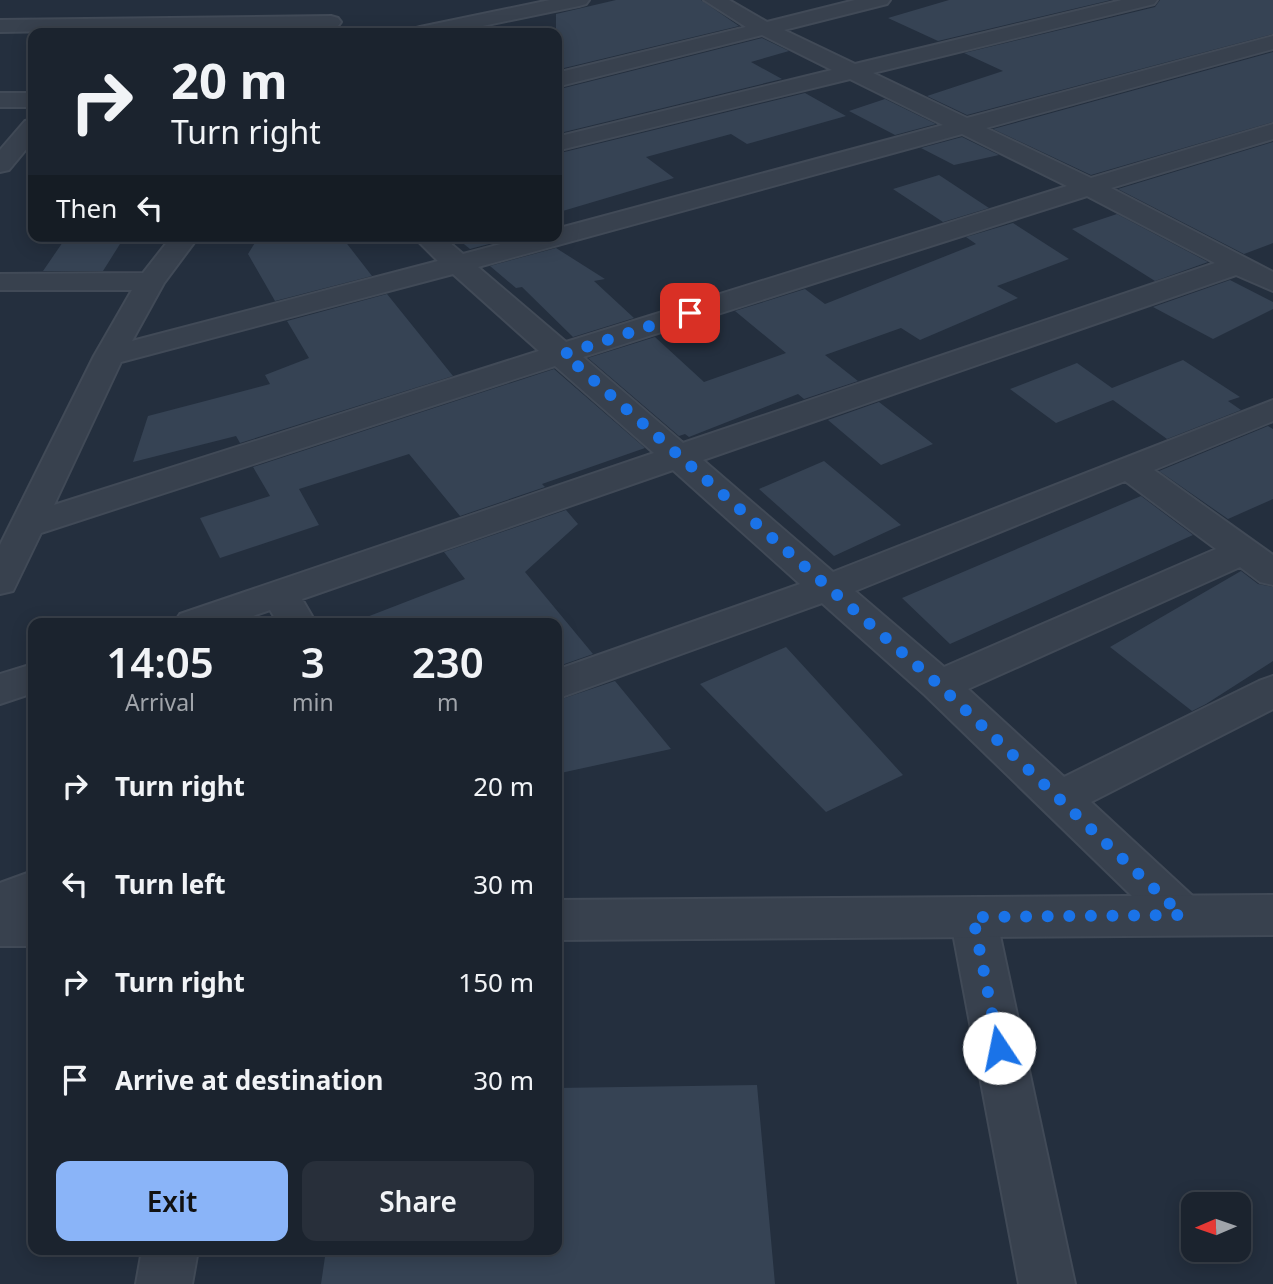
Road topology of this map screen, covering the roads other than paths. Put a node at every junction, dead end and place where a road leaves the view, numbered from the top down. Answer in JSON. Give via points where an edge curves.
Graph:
{"nodes":[{"id":1,"x":339,"y":0,"type":"edge"},
{"id":2,"x":579,"y":0,"type":"edge"},
{"id":3,"x":714,"y":0,"type":"edge"},
{"id":4,"x":880,"y":0,"type":"edge"},
{"id":5,"x":1147,"y":0,"type":"edge"},
{"id":6,"x":0,"y":26,"type":"edge"},
{"id":7,"x":328,"y":28,"type":"edge"},
{"id":8,"x":445,"y":28,"type":"edge"},
{"id":9,"x":765,"y":29,"type":"junction"},
{"id":10,"x":1273,"y":42,"type":"edge"},
{"id":11,"x":854,"y":70,"type":"junction"},
{"id":12,"x":562,"y":79,"type":"edge"},
{"id":13,"x":0,"y":100,"type":"edge"},
{"id":14,"x":28,"y":100,"type":"edge"},
{"id":15,"x":960,"y":125,"type":"junction"},
{"id":16,"x":1273,"y":131,"type":"edge"},
{"id":17,"x":28,"y":134,"type":"edge"},
{"id":18,"x":562,"y":143,"type":"edge"},
{"id":19,"x":7,"y":169,"type":"edge"},
{"id":20,"x":1087,"y":186,"type":"junction"},
{"id":21,"x":562,"y":236,"type":"edge"},
{"id":22,"x":181,"y":242,"type":"edge"},
{"id":23,"x":433,"y":242,"type":"edge"},
{"id":24,"x":541,"y":242,"type":"edge"},
{"id":25,"x":459,"y":265,"type":"junction"},
{"id":26,"x":1259,"y":272,"type":"edge"},
{"id":27,"x":151,"y":281,"type":"junction"},
{"id":28,"x":0,"y":282,"type":"edge"},
{"id":29,"x":564,"y":354,"type":"junction"},
{"id":30,"x":109,"y":356,"type":"junction"},
{"id":31,"x":1271,"y":413,"type":"edge"},
{"id":32,"x":680,"y":456,"type":"junction"},
{"id":33,"x":1129,"y":468,"type":"junction"},
{"id":34,"x":26,"y":526,"type":"junction"},
{"id":35,"x":1243,"y":551,"type":"junction"},
{"id":36,"x":1273,"y":573,"type":"edge"},
{"id":37,"x":0,"y":582,"type":"edge"},
{"id":38,"x":830,"y":587,"type":"junction"},
{"id":39,"x":288,"y":608,"type":"edge"},
{"id":40,"x":225,"y":618,"type":"edge"},
{"id":41,"x":28,"y":680,"type":"edge"},
{"id":42,"x":562,"y":683,"type":"edge"},
{"id":43,"x":939,"y":685,"type":"junction"},
{"id":44,"x":0,"y":689,"type":"edge"},
{"id":45,"x":1273,"y":691,"type":"edge"},
{"id":46,"x":1059,"y":799,"type":"junction"},
{"id":47,"x":28,"y":892,"type":"edge"},
{"id":48,"x":0,"y":903,"type":"edge"},
{"id":49,"x":1182,"y":915,"type":"junction"},
{"id":50,"x":1273,"y":915,"type":"edge"},
{"id":51,"x":973,"y":917,"type":"junction"},
{"id":52,"x":562,"y":920,"type":"edge"},
{"id":53,"x":0,"y":926,"type":"edge"},
{"id":54,"x":28,"y":926,"type":"edge"},
{"id":55,"x":169,"y":1255,"type":"edge"},
{"id":56,"x":164,"y":1284,"type":"edge"},
{"id":57,"x":1047,"y":1284,"type":"edge"}],
"edges":[{"from":1,"to":7,"type":"street"},
{"from":2,"to":8,"type":"street"},
{"from":3,"to":9,"type":"street"},
{"from":4,"to":9,"type":"street"},
{"from":5,"to":11,"type":"street"},
{"from":6,"to":7,"type":"street"},
{"from":9,"to":11,"type":"street"},
{"from":9,"to":12,"type":"street"},
{"from":10,"to":15,"type":"street"},
{"from":11,"to":15,"type":"street"},
{"from":11,"to":18,"type":"street"},
{"from":13,"to":14,"type":"street"},
{"from":15,"to":20,"type":"street"},
{"from":15,"to":21,"type":"street"},
{"from":16,"to":20,"type":"street"},
{"from":17,"to":19,"type":"street"},
{"from":20,"to":26,"type":"street"},
{"from":20,"to":29,"type":"street"},
{"from":22,"to":27,"type":"street"},
{"from":23,"to":25,"type":"street"},
{"from":24,"to":25,"type":"street"},
{"from":25,"to":29,"type":"street"},
{"from":25,"to":30,"type":"street"},
{"from":26,"to":32,"type":"street"},
{"from":27,"to":28,"type":"street"},
{"from":27,"to":30,"type":"street"},
{"from":29,"to":32,"type":"street"},
{"from":29,"to":34,"type":"street"},
{"from":30,"to":34,"type":"street"},
{"from":31,"to":33,"type":"street"},
{"from":32,"to":38,"type":"street"},
{"from":32,"to":39,"type":"street"},
{"from":33,"to":35,"type":"street"},
{"from":33,"to":38,"type":"street"},
{"from":34,"to":37,"type":"street"},
{"from":35,"to":36,"type":"street"},
{"from":35,"to":43,"type":"street"},
{"from":38,"to":42,"type":"street"},
{"from":38,"to":43,"type":"street"},
{"from":39,"to":40,"type":"street"},
{"from":41,"to":44,"type":"street"},
{"from":43,"to":46,"type":"street"},
{"from":45,"to":46,"type":"street"},
{"from":46,"to":49,"type":"street"},
{"from":47,"to":48,"type":"street"},
{"from":49,"to":50,"type":"street"},
{"from":49,"to":51,"type":"street"},
{"from":51,"to":52,"type":"street"},
{"from":51,"to":57,"type":"street"},
{"from":53,"to":54,"type":"street"},
{"from":55,"to":56,"type":"street"}]}
